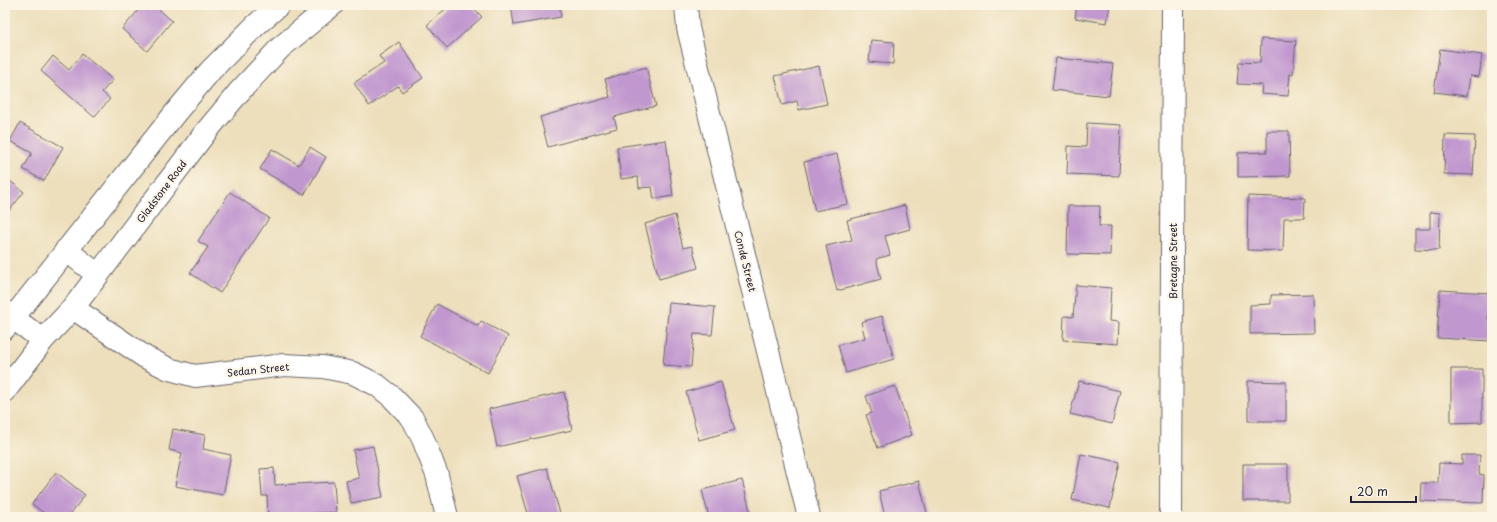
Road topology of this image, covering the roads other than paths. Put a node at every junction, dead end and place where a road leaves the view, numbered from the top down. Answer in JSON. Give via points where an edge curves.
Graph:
{"nodes":[{"id":1,"x":279,"y":5,"type":"edge"},
{"id":2,"x":332,"y":5,"type":"edge"},
{"id":3,"x":686,"y":5,"type":"edge"},
{"id":4,"x":1173,"y":5,"type":"edge"},
{"id":5,"x":66,"y":250,"type":"junction"},
{"id":6,"x":98,"y":275,"type":"junction"},
{"id":7,"x":73,"y":308,"type":"junction"},
{"id":8,"x":8,"y":319,"type":"edge"},
{"id":9,"x":43,"y":340,"type":"junction"},
{"id":10,"x":5,"y":391,"type":"edge"},
{"id":11,"x":447,"y":517,"type":"edge"},
{"id":12,"x":809,"y":517,"type":"edge"},
{"id":13,"x":1171,"y":517,"type":"edge"}],
"edges":[{"from":1,"to":5,"type":"street","via":[[211,70]]},
{"from":2,"to":6,"type":"street","name":"Gladstone Road","via":[[280,48],[239,92]]},
{"from":3,"to":12,"type":"street","name":"Conde Street","via":[[688,28]]},
{"from":4,"to":13,"type":"street","name":"Bretagne Street"},
{"from":5,"to":6,"type":"street"},
{"from":5,"to":8,"type":"street"},
{"from":6,"to":7,"type":"street","name":"Gladstone Road"},
{"from":7,"to":9,"type":"street","name":"Gladstone Road"},
{"from":7,"to":11,"type":"street","name":"Sedan Street","via":[[145,357],[169,369],[195,376],[284,365],[323,367],[353,373],[377,385],[413,419],[437,475]]},
{"from":8,"to":9,"type":"street"},
{"from":9,"to":10,"type":"street","name":"Gladstone Road"}]}
